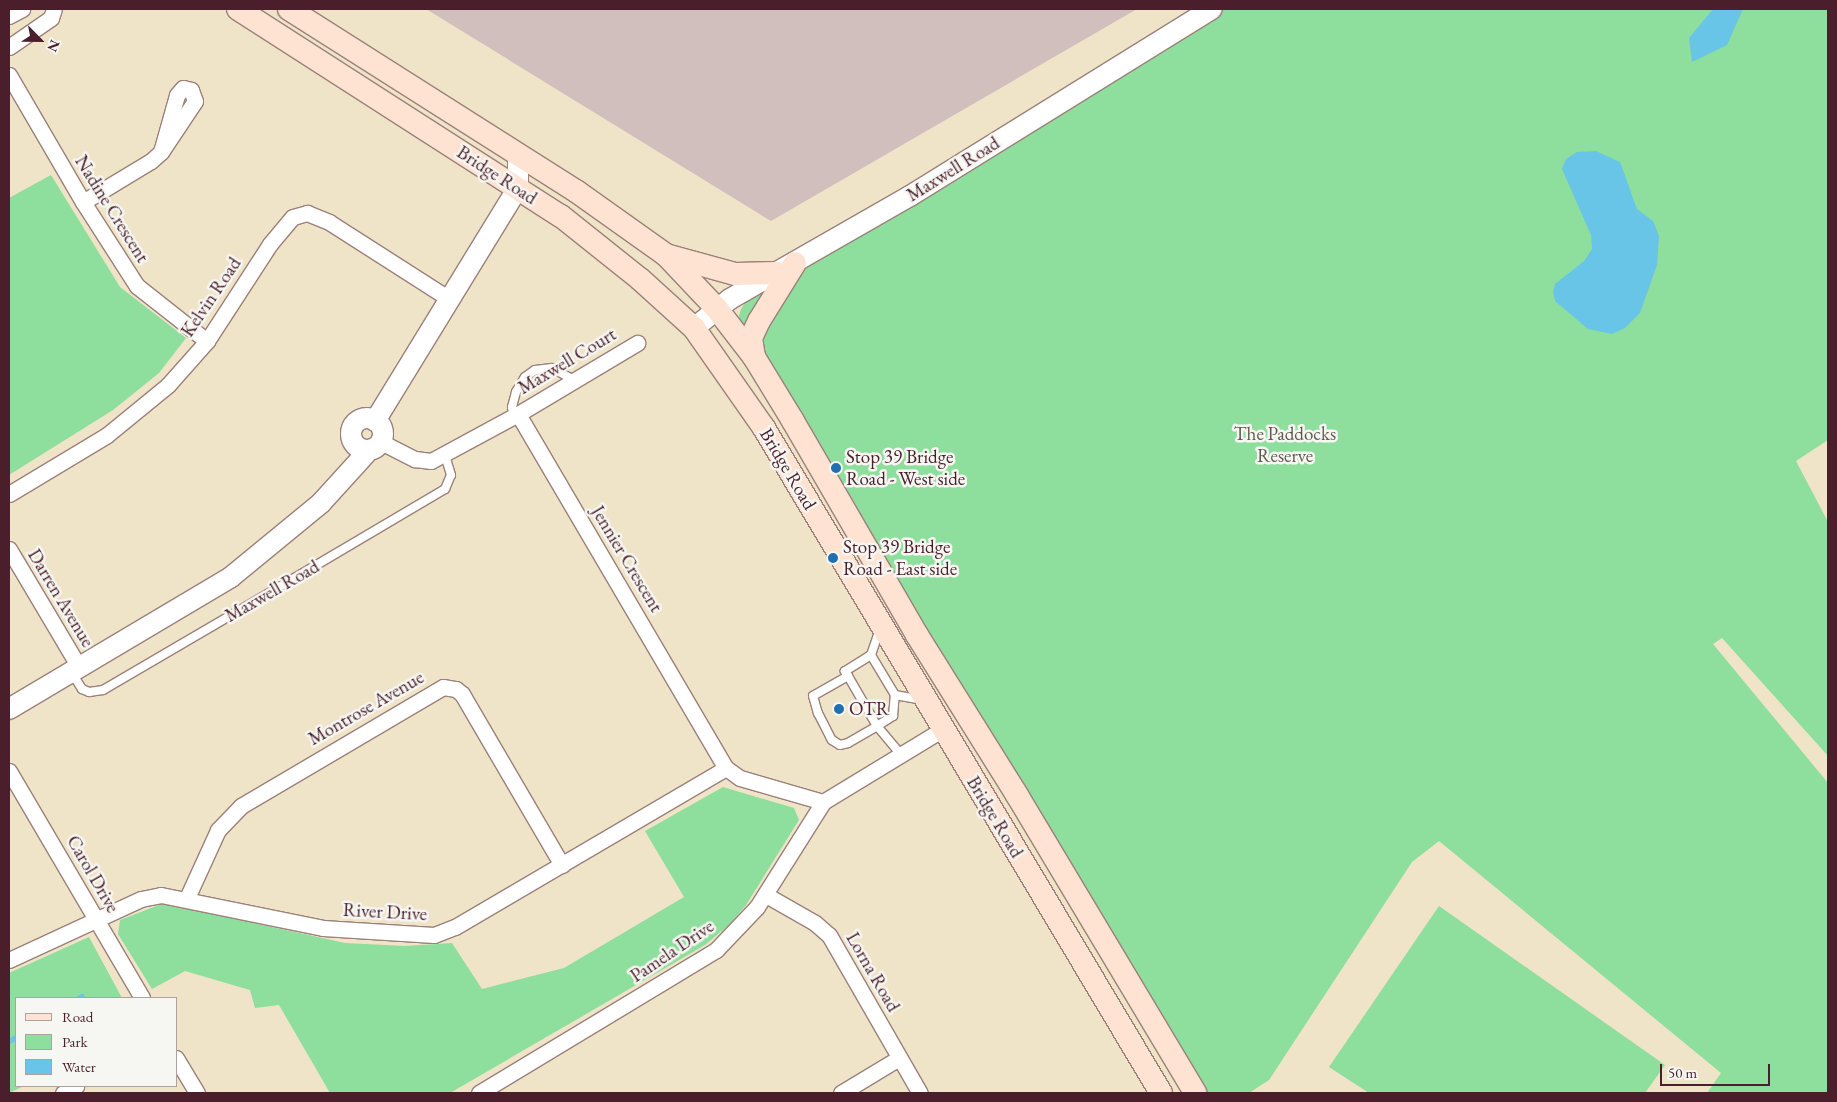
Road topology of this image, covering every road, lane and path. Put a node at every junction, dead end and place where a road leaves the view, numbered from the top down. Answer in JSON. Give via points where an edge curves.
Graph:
{"nodes":[{"id":1,"x":22,"y":9,"type":"edge"},
{"id":2,"x":54,"y":9,"type":"edge"},
{"id":3,"x":238,"y":9,"type":"edge"},
{"id":4,"x":289,"y":9,"type":"edge"},
{"id":5,"x":1212,"y":9,"type":"edge"},
{"id":6,"x":9,"y":16,"type":"edge"},
{"id":7,"x":9,"y":47,"type":"edge"},
{"id":8,"x":9,"y":76,"type":"edge"},
{"id":9,"x":161,"y":152,"type":"dead end"},
{"id":10,"x":518,"y":155,"type":"junction"},
{"id":11,"x":518,"y":188,"type":"junction"},
{"id":12,"x":83,"y":202,"type":"junction"},
{"id":13,"x":666,"y":255,"type":"junction"},
{"id":14,"x":785,"y":268,"type":"junction"},
{"id":15,"x":448,"y":298,"type":"junction"},
{"id":16,"x":717,"y":309,"type":"junction"},
{"id":17,"x":694,"y":328,"type":"junction"},
{"id":18,"x":207,"y":341,"type":"junction"},
{"id":19,"x":638,"y":343,"type":"dead end"},
{"id":20,"x":754,"y":357,"type":"junction"},
{"id":21,"x":574,"y":380,"type":"junction"},
{"id":22,"x":516,"y":415,"type":"junction"},
{"id":23,"x":375,"y":420,"type":"junction"},
{"id":24,"x":368,"y":445,"type":"junction"},
{"id":25,"x":445,"y":456,"type":"junction"},
{"id":26,"x":9,"y":494,"type":"edge"},
{"id":27,"x":9,"y":549,"type":"edge"},
{"id":28,"x":882,"y":624,"type":"junction"},
{"id":29,"x":871,"y":655,"type":"junction"},
{"id":30,"x":75,"y":669,"type":"junction"},
{"id":31,"x":848,"y":676,"type":"junction"},
{"id":32,"x":894,"y":695,"type":"junction"},
{"id":33,"x":926,"y":700,"type":"junction"},
{"id":34,"x":9,"y":709,"type":"edge"},
{"id":35,"x":965,"y":715,"type":"junction"},
{"id":36,"x":877,"y":726,"type":"junction"},
{"id":37,"x":943,"y":729,"type":"junction"},
{"id":38,"x":901,"y":754,"type":"junction"},
{"id":39,"x":726,"y":768,"type":"junction"},
{"id":40,"x":9,"y":771,"type":"edge"},
{"id":41,"x":823,"y":802,"type":"junction"},
{"id":42,"x":562,"y":865,"type":"junction"},
{"id":43,"x":766,"y":895,"type":"junction"},
{"id":44,"x":188,"y":898,"type":"junction"},
{"id":45,"x":97,"y":920,"type":"junction"},
{"id":46,"x":9,"y":960,"type":"edge"},
{"id":47,"x":141,"y":997,"type":"edge"},
{"id":48,"x":899,"y":1058,"type":"junction"},
{"id":49,"x":178,"y":1061,"type":"edge"},
{"id":50,"x":74,"y":1087,"type":"edge"},
{"id":51,"x":63,"y":1093,"type":"edge"},
{"id":52,"x":198,"y":1093,"type":"edge"},
{"id":53,"x":479,"y":1093,"type":"edge"},
{"id":54,"x":841,"y":1093,"type":"edge"},
{"id":55,"x":920,"y":1093,"type":"edge"},
{"id":56,"x":1161,"y":1093,"type":"edge"},
{"id":57,"x":1195,"y":1093,"type":"edge"}],
"edges":[{"from":1,"to":6,"type":"street"},
{"from":2,"to":7,"type":"street","via":[[51,18]]},
{"from":3,"to":11,"type":"main road","name":"Bridge Road"},
{"from":4,"to":10,"type":"main road","name":"Bridge Road"},
{"from":5,"to":14,"type":"street","name":"Maxwell Road","via":[[910,196]]},
{"from":8,"to":12,"type":"street","name":"Nadine Crescent"},
{"from":9,"to":12,"type":"street"},
{"from":10,"to":11,"type":"street"},
{"from":10,"to":13,"type":"main road","name":"Bridge Road","via":[[576,191]]},
{"from":11,"to":15,"type":"street"},
{"from":11,"to":17,"type":"main road","name":"Bridge Road","via":[[602,247]]},
{"from":12,"to":18,"type":"street","name":"Nadine Crescent","via":[[137,286]]},
{"from":13,"to":14,"type":"main road","via":[[736,274]]},
{"from":13,"to":16,"type":"main road","name":"Bridge Road"},
{"from":14,"to":16,"type":"street","name":"Maxwell Road"},
{"from":14,"to":20,"type":"main road","via":[[751,338]]},
{"from":15,"to":18,"type":"street","name":"Kelvin Road","via":[[329,222],[303,214],[282,227]]},
{"from":15,"to":23,"type":"street"},
{"from":16,"to":17,"type":"street","name":"Maxwell Road"},
{"from":16,"to":20,"type":"main road","name":"Bridge Road"},
{"from":17,"to":28,"type":"main road","name":"Bridge Road","via":[[764,428]]},
{"from":18,"to":26,"type":"street","name":"Kelvin Road","via":[[168,385],[124,422]]},
{"from":19,"to":21,"type":"street","name":"Maxwell Court"},
{"from":20,"to":35,"type":"main road","name":"Bridge Road"},
{"from":21,"to":22,"type":"street","name":"Maxwell Court"},
{"from":21,"to":22,"type":"lane","via":[[552,368],[535,370],[525,377],[516,392]]},
{"from":22,"to":25,"type":"street"},
{"from":22,"to":39,"type":"street","name":"Jennier Crescent"},
{"from":23,"to":24,"type":"street","via":[[382,430]]},
{"from":23,"to":24,"type":"street","via":[[364,419],[355,424],[352,434]]},
{"from":24,"to":25,"type":"street","via":[[421,460]]},
{"from":24,"to":30,"type":"street","name":"Maxwell Road","via":[[321,503],[217,586]]},
{"from":25,"to":30,"type":"lane","name":"Maxwell Road","via":[[451,475],[445,490],[103,690],[89,692],[82,689]]},
{"from":27,"to":30,"type":"street","name":"Darren Avenue"},
{"from":28,"to":29,"type":"lane"},
{"from":28,"to":33,"type":"main road","name":"Bridge Road"},
{"from":29,"to":31,"type":"lane","via":[[845,671]]},
{"from":29,"to":32,"type":"lane"},
{"from":30,"to":34,"type":"street","name":"Maxwell Road"},
{"from":31,"to":36,"type":"lane"},
{"from":31,"to":36,"type":"lane","via":[[813,696],[832,740],[840,745],[848,743]]},
{"from":32,"to":33,"type":"lane"},
{"from":32,"to":36,"type":"lane","via":[[893,716]]},
{"from":33,"to":37,"type":"main road","name":"Bridge Road"},
{"from":35,"to":37,"type":"main road"},
{"from":35,"to":57,"type":"main road","name":"Bridge Road","via":[[1017,795]]},
{"from":36,"to":38,"type":"lane"},
{"from":37,"to":38,"type":"street","name":"Pamela Drive"},
{"from":37,"to":56,"type":"main road","name":"Bridge Road"},
{"from":38,"to":41,"type":"street","name":"Pamela Drive"},
{"from":39,"to":41,"type":"street","via":[[740,778]]},
{"from":39,"to":42,"type":"street","name":"River Drive"},
{"from":40,"to":45,"type":"street","name":"Carol Drive"},
{"from":41,"to":43,"type":"street","name":"Pamela Drive"},
{"from":42,"to":44,"type":"street","name":"River Drive","via":[[455,927],[434,935],[323,928]]},
{"from":42,"to":44,"type":"street","name":"Montrose Avenue","via":[[462,694],[456,689],[443,687],[241,806],[213,838]]},
{"from":43,"to":48,"type":"street","name":"Lorna Road","via":[[816,923],[829,936]]},
{"from":43,"to":53,"type":"street","name":"Pamela Drive","via":[[727,939],[701,960]]},
{"from":44,"to":45,"type":"street","name":"River Drive","via":[[151,896]]},
{"from":45,"to":46,"type":"street","name":"River Drive"},
{"from":45,"to":47,"type":"street","name":"Carol Drive"},
{"from":48,"to":54,"type":"street"},
{"from":48,"to":55,"type":"street","name":"Lorna Road"},
{"from":49,"to":52,"type":"street"},
{"from":50,"to":51,"type":"street"}]}
